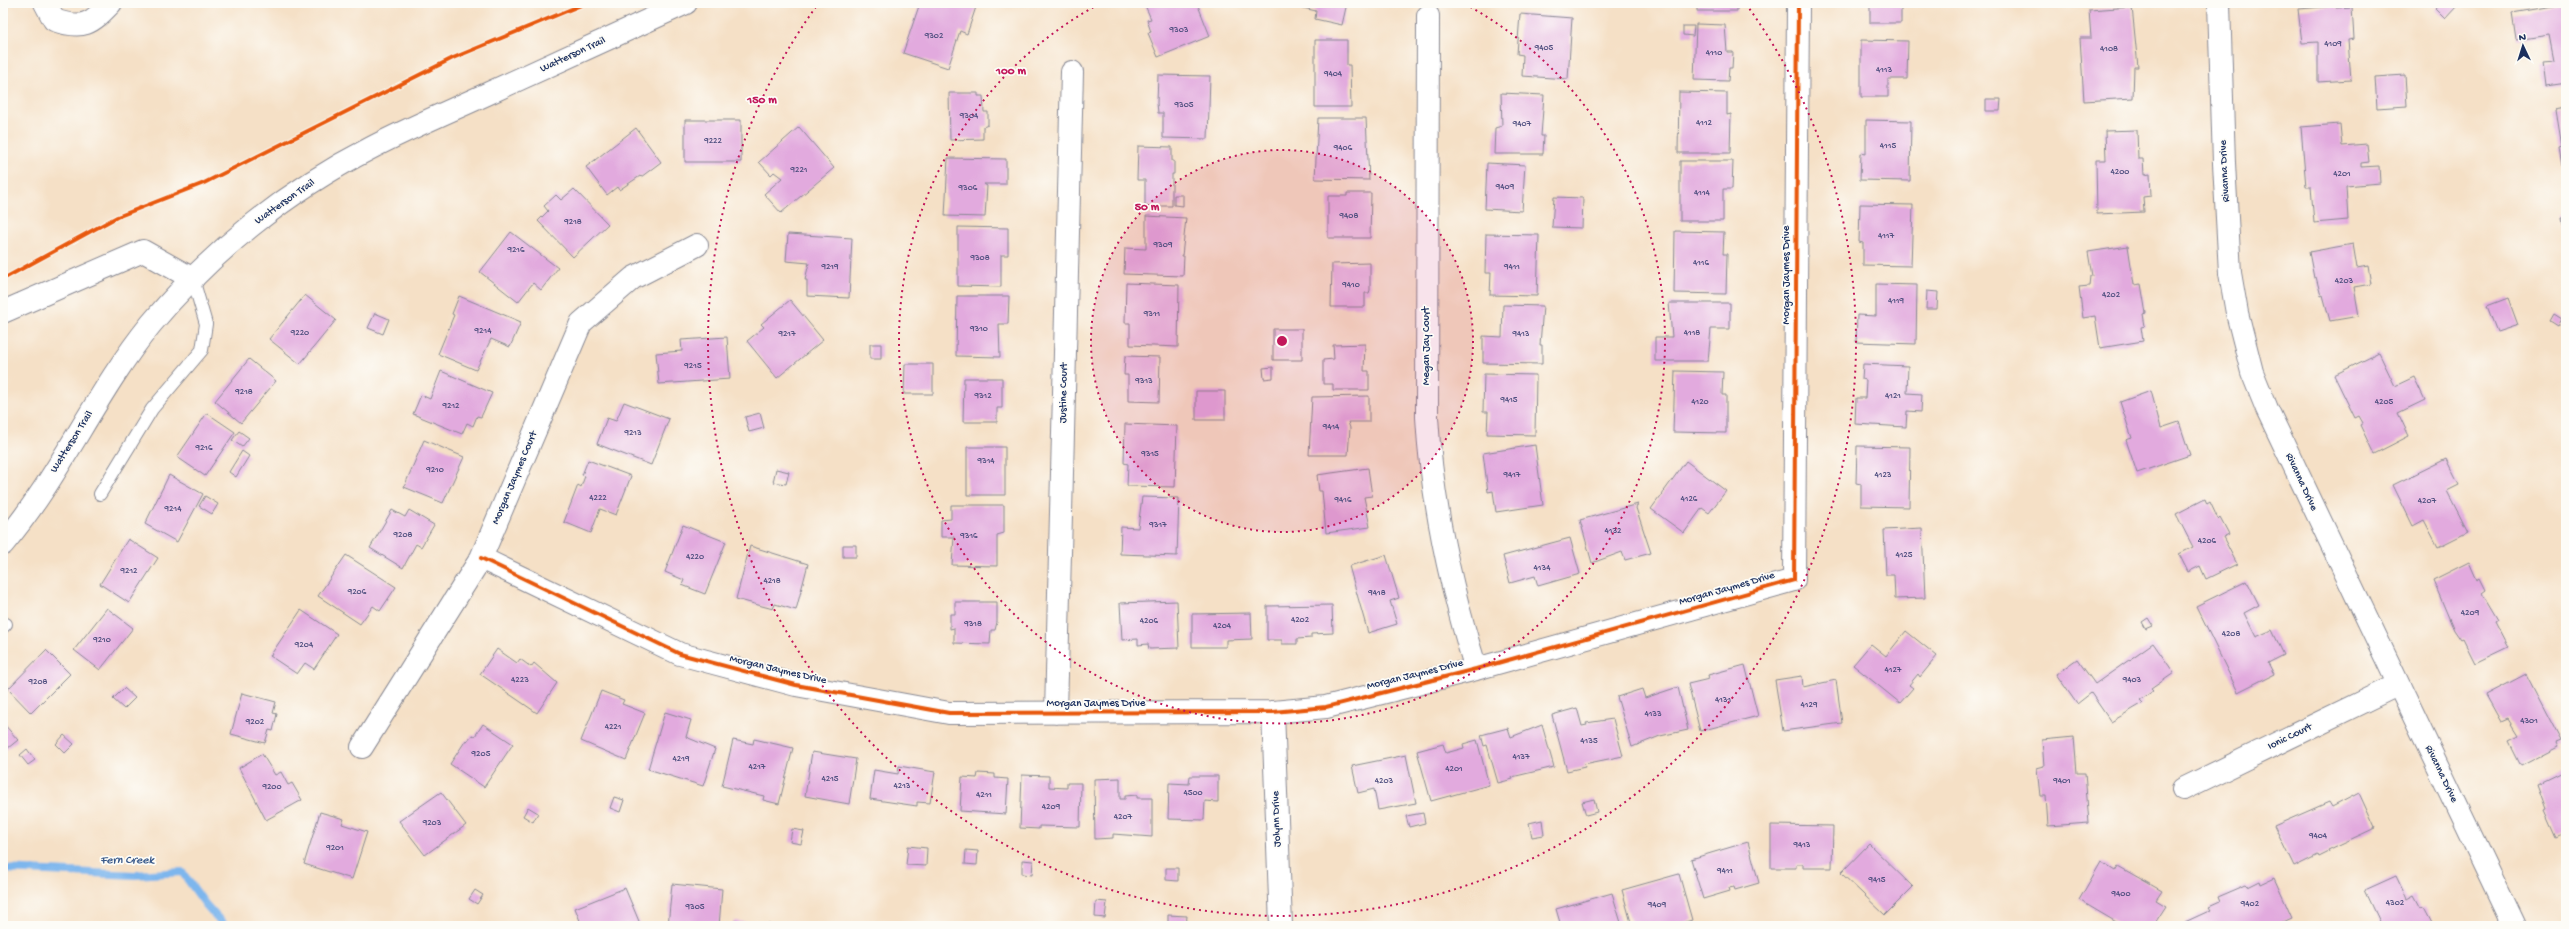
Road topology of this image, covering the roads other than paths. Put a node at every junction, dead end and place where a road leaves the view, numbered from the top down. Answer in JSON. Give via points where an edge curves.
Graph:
{"nodes":[{"id":1,"x":45,"y":3,"type":"edge"},
{"id":2,"x":111,"y":3,"type":"edge"},
{"id":3,"x":686,"y":3,"type":"edge"},
{"id":4,"x":1798,"y":3,"type":"edge"},
{"id":5,"x":2218,"y":3,"type":"edge"},
{"id":6,"x":1428,"y":16,"type":"dead end"},
{"id":7,"x":1072,"y":72,"type":"dead end"},
{"id":8,"x":697,"y":245,"type":"dead end"},
{"id":9,"x":193,"y":279,"type":"junction"},
{"id":10,"x":3,"y":312,"type":"edge"},
{"id":11,"x":100,"y":494,"type":"dead end"},
{"id":12,"x":3,"y":544,"type":"edge"},
{"id":13,"x":481,"y":558,"type":"junction"},
{"id":14,"x":1476,"y":670,"type":"junction"},
{"id":15,"x":2397,"y":685,"type":"junction"},
{"id":16,"x":1273,"y":712,"type":"junction"},
{"id":17,"x":1056,"y":713,"type":"junction"},
{"id":18,"x":362,"y":747,"type":"dead end"},
{"id":19,"x":2183,"y":789,"type":"dead end"},
{"id":20,"x":1281,"y":926,"type":"edge"},
{"id":21,"x":2514,"y":926,"type":"edge"}],
"edges":[{"from":1,"to":2,"type":"street","via":[[54,20],[71,26],[94,20]]},
{"from":3,"to":9,"type":"street","name":"Watterson Trail","via":[[370,148],[311,182],[262,217]]},
{"from":4,"to":14,"type":"street","name":"Morgan Jaymes Drive","via":[[1794,580]]},
{"from":5,"to":15,"type":"street","name":"Rivanna Drive","via":[[2230,273],[2252,372]]},
{"from":6,"to":14,"type":"street","name":"Megan Jay Court","via":[[1427,417],[1430,469],[1455,602]]},
{"from":7,"to":17,"type":"street","name":"Justine Court"},
{"from":8,"to":13,"type":"street","name":"Morgan Jaymes Court","via":[[633,278],[581,323]]},
{"from":9,"to":10,"type":"street","via":[[143,251]]},
{"from":9,"to":11,"type":"lane","via":[[206,324],[202,350],[152,409]]},
{"from":9,"to":12,"type":"street","name":"Watterson Trail","via":[[152,324],[118,367],[44,486]]},
{"from":13,"to":17,"type":"street","name":"Morgan Jaymes Drive","via":[[680,654],[796,685],[949,713]]},
{"from":13,"to":18,"type":"street","name":"Morgan Jaymes Court"},
{"from":14,"to":16,"type":"street","name":"Morgan Jaymes Drive","via":[[1326,707]]},
{"from":15,"to":19,"type":"street","name":"Ionic Court"},
{"from":15,"to":21,"type":"street","name":"Rivanna Drive"},
{"from":16,"to":17,"type":"street","name":"Morgan Jaymes Drive"},
{"from":16,"to":20,"type":"street","name":"Jolynn Drive"}]}
